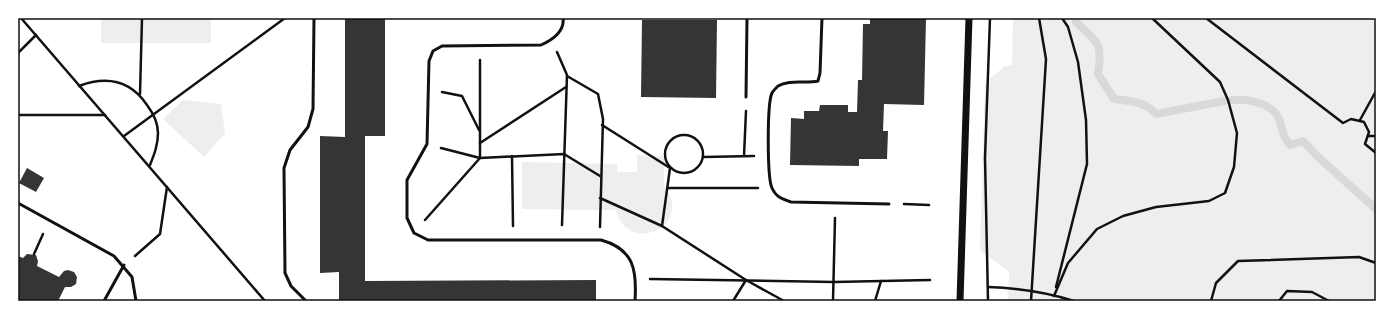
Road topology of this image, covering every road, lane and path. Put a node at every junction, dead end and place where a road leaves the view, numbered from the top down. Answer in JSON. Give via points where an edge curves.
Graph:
{"nodes":[{"id":1,"x":21,"y":18,"type":"edge"},
{"id":2,"x":142,"y":18,"type":"edge"},
{"id":3,"x":285,"y":18,"type":"edge"},
{"id":4,"x":314,"y":18,"type":"edge"},
{"id":5,"x":564,"y":18,"type":"edge"},
{"id":6,"x":747,"y":18,"type":"edge"},
{"id":7,"x":822,"y":18,"type":"edge"},
{"id":8,"x":969,"y":18,"type":"edge"},
{"id":9,"x":990,"y":18,"type":"edge"},
{"id":10,"x":1040,"y":18,"type":"edge"},
{"id":11,"x":1062,"y":18,"type":"edge"},
{"id":12,"x":1152,"y":18,"type":"edge"},
{"id":13,"x":1206,"y":18,"type":"edge"},
{"id":14,"x":36,"y":35,"type":"junction"},
{"id":15,"x":552,"y":41,"type":"junction"},
{"id":16,"x":480,"y":46,"type":"junction"},
{"id":17,"x":18,"y":53,"type":"edge"},
{"id":18,"x":567,"y":75,"type":"junction"},
{"id":19,"x":79,"y":86,"type":"junction"},
{"id":20,"x":566,"y":86,"type":"junction"},
{"id":21,"x":428,"y":89,"type":"junction"},
{"id":22,"x":1376,"y":91,"type":"edge"},
{"id":23,"x":140,"y":94,"type":"junction"},
{"id":24,"x":746,"y":97,"type":"joint"},
{"id":25,"x":18,"y":115,"type":"edge"},
{"id":26,"x":105,"y":115,"type":"junction"},
{"id":27,"x":154,"y":115,"type":"junction"},
{"id":28,"x":1360,"y":120,"type":"junction"},
{"id":29,"x":602,"y":125,"type":"junction"},
{"id":30,"x":480,"y":131,"type":"junction"},
{"id":31,"x":124,"y":136,"type":"junction"},
{"id":32,"x":1369,"y":136,"type":"junction"},
{"id":33,"x":1376,"y":136,"type":"edge"},
{"id":34,"x":480,"y":143,"type":"junction"},
{"id":35,"x":427,"y":144,"type":"junction"},
{"id":36,"x":1376,"y":153,"type":"edge"},
{"id":37,"x":564,"y":154,"type":"junction"},
{"id":38,"x":512,"y":156,"type":"junction"},
{"id":39,"x":744,"y":156,"type":"junction"},
{"id":40,"x":769,"y":156,"type":"junction"},
{"id":41,"x":703,"y":157,"type":"junction"},
{"id":42,"x":480,"y":158,"type":"junction"},
{"id":43,"x":150,"y":166,"type":"junction"},
{"id":44,"x":670,"y":168,"type":"junction"},
{"id":45,"x":601,"y":177,"type":"junction"},
{"id":46,"x":168,"y":186,"type":"junction"},
{"id":47,"x":668,"y":188,"type":"junction"},
{"id":48,"x":772,"y":188,"type":"junction"},
{"id":49,"x":600,"y":198,"type":"junction"},
{"id":50,"x":18,"y":203,"type":"edge"},
{"id":51,"x":835,"y":203,"type":"junction"},
{"id":52,"x":889,"y":204,"type":"joint"},
{"id":53,"x":929,"y":205,"type":"dead end"},
{"id":54,"x":50,"y":221,"type":"junction"},
{"id":55,"x":662,"y":226,"type":"junction"},
{"id":56,"x":414,"y":233,"type":"junction"},
{"id":57,"x":513,"y":240,"type":"junction"},
{"id":58,"x":562,"y":240,"type":"junction"},
{"id":59,"x":601,"y":240,"type":"junction"},
{"id":60,"x":34,"y":254,"type":"dead end"},
{"id":61,"x":1376,"y":263,"type":"edge"},
{"id":62,"x":124,"y":265,"type":"junction"},
{"id":63,"x":636,"y":278,"type":"junction"},
{"id":64,"x":746,"y":280,"type":"junction"},
{"id":65,"x":930,"y":280,"type":"dead end"},
{"id":66,"x":881,"y":281,"type":"junction"},
{"id":67,"x":834,"y":282,"type":"junction"},
{"id":68,"x":988,"y":287,"type":"junction"},
{"id":69,"x":1031,"y":291,"type":"junction"},
{"id":70,"x":1054,"y":296,"type":"junction"},
{"id":71,"x":104,"y":301,"type":"edge"},
{"id":72,"x":136,"y":301,"type":"edge"},
{"id":73,"x":265,"y":301,"type":"edge"},
{"id":74,"x":306,"y":301,"type":"edge"},
{"id":75,"x":635,"y":301,"type":"edge"},
{"id":76,"x":734,"y":301,"type":"edge"},
{"id":77,"x":784,"y":301,"type":"edge"},
{"id":78,"x":833,"y":301,"type":"edge"},
{"id":79,"x":875,"y":301,"type":"edge"},
{"id":80,"x":960,"y":301,"type":"edge"},
{"id":81,"x":988,"y":301,"type":"edge"},
{"id":82,"x":1031,"y":301,"type":"edge"},
{"id":83,"x":1054,"y":301,"type":"edge"},
{"id":84,"x":1074,"y":301,"type":"edge"},
{"id":85,"x":1211,"y":301,"type":"edge"},
{"id":86,"x":1279,"y":301,"type":"edge"},
{"id":87,"x":1329,"y":301,"type":"edge"}],
"edges":[{"from":1,"to":14,"type":"path"},
{"from":2,"to":23,"type":"path"},
{"from":3,"to":27,"type":"path"},
{"from":4,"to":74,"type":"lane","via":[[313,109],[308,127],[290,150],[284,168],[285,272],[291,286]]},
{"from":5,"to":15,"type":"lane","via":[[559,34]]},
{"from":6,"to":24,"type":"lane"},
{"from":7,"to":40,"type":"lane","via":[[818,81],[787,83],[778,86],[772,92]]},
{"from":8,"to":80,"type":"street"},
{"from":9,"to":68,"type":"path","via":[[985,158]]},
{"from":10,"to":69,"type":"path","via":[[1046,59]]},
{"from":11,"to":70,"type":"path","via":[[1068,27],[1078,62],[1086,120],[1087,164]]},
{"from":12,"to":70,"type":"path","via":[[1220,82],[1228,100],[1237,133],[1234,167],[1225,193],[1209,201],[1156,207],[1123,216],[1097,228],[1068,263]]},
{"from":13,"to":28,"type":"path","via":[[1343,123],[1351,119]]},
{"from":14,"to":17,"type":"path"},
{"from":14,"to":19,"type":"path"},
{"from":15,"to":16,"type":"lane","via":[[540,45]]},
{"from":15,"to":18,"type":"path"},
{"from":16,"to":21,"type":"lane","via":[[442,46],[433,51],[429,61]]},
{"from":16,"to":30,"type":"path"},
{"from":18,"to":20,"type":"path"},
{"from":18,"to":29,"type":"path","via":[[598,94]]},
{"from":19,"to":23,"type":"path","via":[[105,80],[118,82]]},
{"from":19,"to":26,"type":"path"},
{"from":20,"to":34,"type":"path"},
{"from":20,"to":37,"type":"path"},
{"from":21,"to":30,"type":"path","via":[[462,96]]},
{"from":21,"to":35,"type":"lane"},
{"from":22,"to":28,"type":"path"},
{"from":23,"to":27,"type":"path"},
{"from":24,"to":39,"type":"path"},
{"from":25,"to":26,"type":"path"},
{"from":26,"to":31,"type":"path"},
{"from":27,"to":31,"type":"path"},
{"from":27,"to":43,"type":"path","via":[[158,138]]},
{"from":28,"to":32,"type":"path","via":[[1366,125]]},
{"from":29,"to":44,"type":"path"},
{"from":29,"to":45,"type":"path"},
{"from":30,"to":34,"type":"path"},
{"from":31,"to":43,"type":"path"},
{"from":32,"to":33,"type":"path"},
{"from":32,"to":36,"type":"path","via":[[1365,144]]},
{"from":34,"to":42,"type":"path"},
{"from":35,"to":42,"type":"path"},
{"from":35,"to":56,"type":"lane","via":[[407,180],[407,218]]},
{"from":37,"to":38,"type":"path"},
{"from":37,"to":45,"type":"path"},
{"from":37,"to":58,"type":"path"},
{"from":38,"to":42,"type":"path"},
{"from":38,"to":57,"type":"path"},
{"from":39,"to":40,"type":"path"},
{"from":39,"to":41,"type":"path"},
{"from":40,"to":48,"type":"lane","via":[[769,178]]},
{"from":41,"to":44,"type":"path","via":[[698,167],[690,173],[679,173]]},
{"from":41,"to":44,"type":"path","via":[[700,144],[691,136],[678,136],[668,143],[664,156]]},
{"from":42,"to":56,"type":"path"},
{"from":43,"to":46,"type":"path"},
{"from":44,"to":47,"type":"path"},
{"from":45,"to":49,"type":"path"},
{"from":46,"to":62,"type":"path","via":[[160,234]]},
{"from":46,"to":73,"type":"path"},
{"from":47,"to":48,"type":"path"},
{"from":47,"to":55,"type":"path"},
{"from":48,"to":51,"type":"lane","via":[[779,198],[791,202]]},
{"from":49,"to":55,"type":"path"},
{"from":49,"to":59,"type":"path"},
{"from":50,"to":54,"type":"lane"},
{"from":51,"to":52,"type":"lane"},
{"from":51,"to":67,"type":"path"},
{"from":52,"to":53,"type":"path"},
{"from":54,"to":60,"type":"path"},
{"from":54,"to":62,"type":"lane","via":[[114,256]]},
{"from":55,"to":64,"type":"path"},
{"from":56,"to":57,"type":"lane","via":[[428,240]]},
{"from":57,"to":58,"type":"lane"},
{"from":58,"to":59,"type":"lane"},
{"from":59,"to":63,"type":"lane","via":[[613,243],[624,251],[633,264]]},
{"from":61,"to":85,"type":"path","via":[[1359,257],[1238,261],[1216,283]]},
{"from":62,"to":71,"type":"lane"},
{"from":62,"to":72,"type":"lane","via":[[132,277]]},
{"from":63,"to":64,"type":"path"},
{"from":63,"to":75,"type":"lane"},
{"from":64,"to":67,"type":"path"},
{"from":64,"to":76,"type":"path"},
{"from":64,"to":77,"type":"path"},
{"from":65,"to":66,"type":"path"},
{"from":66,"to":67,"type":"path"},
{"from":66,"to":79,"type":"path"},
{"from":67,"to":78,"type":"path"},
{"from":68,"to":69,"type":"path"},
{"from":68,"to":81,"type":"path"},
{"from":69,"to":70,"type":"path"},
{"from":69,"to":82,"type":"path"},
{"from":70,"to":83,"type":"path"},
{"from":70,"to":84,"type":"path"},
{"from":86,"to":87,"type":"path","via":[[1287,291],[1312,292]]}]}
